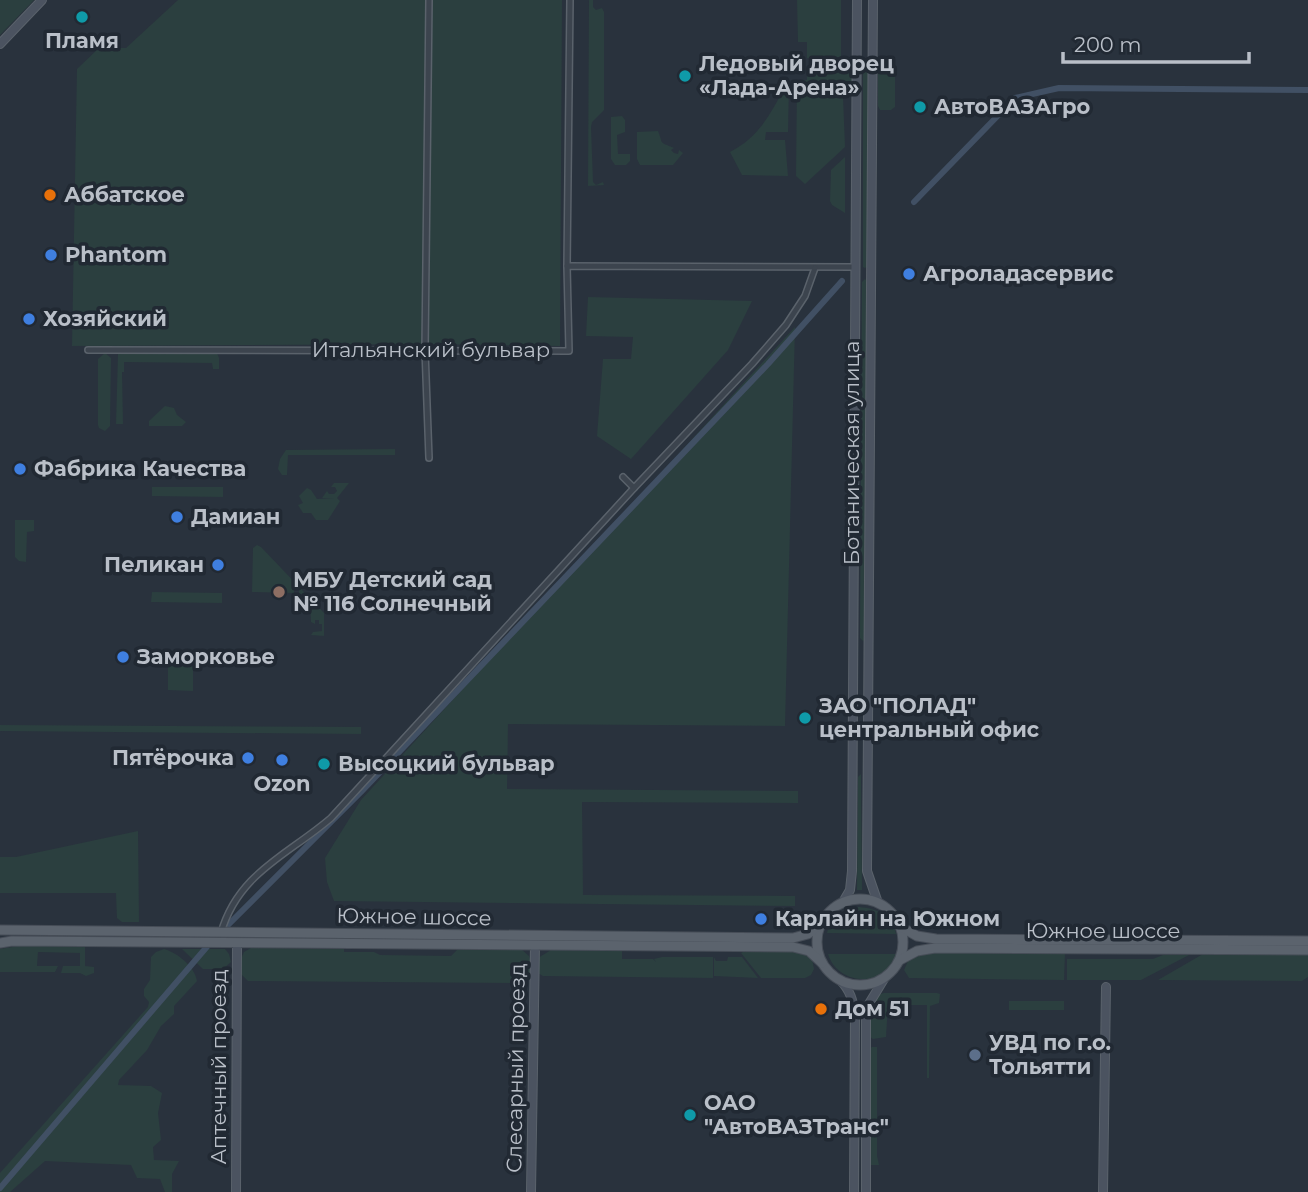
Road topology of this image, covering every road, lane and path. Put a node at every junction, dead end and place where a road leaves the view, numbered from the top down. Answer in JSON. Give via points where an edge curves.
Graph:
{"nodes":[{"id":1,"x":42,"y":0,"type":"edge"},
{"id":2,"x":429,"y":0,"type":"edge"},
{"id":3,"x":570,"y":0,"type":"edge"},
{"id":4,"x":857,"y":0,"type":"edge"},
{"id":5,"x":873,"y":0,"type":"edge"},
{"id":6,"x":0,"y":44,"type":"edge"},
{"id":7,"x":857,"y":61,"type":"junction"},
{"id":8,"x":872,"y":61,"type":"junction"},
{"id":9,"x":568,"y":266,"type":"junction"},
{"id":10,"x":816,"y":268,"type":"junction"},
{"id":11,"x":856,"y":271,"type":"junction"},
{"id":12,"x":871,"y":275,"type":"junction"},
{"id":13,"x":88,"y":350,"type":"dead end"},
{"id":14,"x":425,"y":350,"type":"junction"},
{"id":15,"x":429,"y":458,"type":"dead end"},
{"id":16,"x":623,"y":477,"type":"dead end"},
{"id":17,"x":634,"y":488,"type":"junction"},
{"id":18,"x":854,"y":659,"type":"junction"},
{"id":19,"x":869,"y":659,"type":"junction"},
{"id":20,"x":853,"y":762,"type":"junction"},
{"id":21,"x":868,"y":762,"type":"junction"},
{"id":22,"x":844,"y":902,"type":"junction"},
{"id":23,"x":878,"y":903,"type":"junction"},
{"id":24,"x":822,"y":923,"type":"junction"},
{"id":25,"x":901,"y":927,"type":"junction"},
{"id":26,"x":0,"y":930,"type":"edge"},
{"id":27,"x":221,"y":933,"type":"junction"},
{"id":28,"x":1308,"y":941,"type":"edge"},
{"id":29,"x":0,"y":943,"type":"edge"},
{"id":30,"x":237,"y":943,"type":"junction"},
{"id":31,"x":535,"y":945,"type":"junction"},
{"id":32,"x":1308,"y":950,"type":"edge"},
{"id":33,"x":900,"y":960,"type":"junction"},
{"id":34,"x":822,"y":963,"type":"junction"},
{"id":35,"x":884,"y":979,"type":"junction"},
{"id":36,"x":840,"y":980,"type":"junction"},
{"id":37,"x":1106,"y":987,"type":"dead end"},
{"id":38,"x":236,"y":1192,"type":"edge"},
{"id":39,"x":531,"y":1192,"type":"edge"},
{"id":40,"x":854,"y":1192,"type":"edge"},
{"id":41,"x":866,"y":1192,"type":"edge"},
{"id":42,"x":1103,"y":1192,"type":"edge"}],
"edges":[{"from":1,"to":6,"type":"main road"},
{"from":2,"to":14,"type":"street"},
{"from":3,"to":9,"type":"street"},
{"from":4,"to":7,"type":"main road","name":"Ботаническая улица"},
{"from":5,"to":8,"type":"main road","name":"Ботаническая улица"},
{"from":7,"to":8,"type":"main road"},
{"from":7,"to":11,"type":"main road","name":"Ботаническая улица"},
{"from":8,"to":12,"type":"main road","name":"Ботаническая улица"},
{"from":9,"to":10,"type":"street"},
{"from":9,"to":14,"type":"street","name":"Итальянский бульвар","via":[[569,351]]},
{"from":10,"to":11,"type":"street"},
{"from":10,"to":17,"type":"street","via":[[786,326]]},
{"from":11,"to":12,"type":"main road"},
{"from":11,"to":18,"type":"main road","name":"Ботаническая улица"},
{"from":12,"to":19,"type":"main road","name":"Ботаническая улица"},
{"from":13,"to":14,"type":"street","name":"Итальянский бульвар"},
{"from":14,"to":15,"type":"street"},
{"from":16,"to":17,"type":"street"},
{"from":17,"to":27,"type":"street","via":[[331,818],[252,880],[230,907]]},
{"from":18,"to":19,"type":"main road"},
{"from":18,"to":20,"type":"main road","name":"Ботаническая улица"},
{"from":19,"to":21,"type":"main road","name":"Ботаническая улица"},
{"from":20,"to":21,"type":"main road"},
{"from":20,"to":22,"type":"main road","name":"Ботаническая улица","via":[[852,871]]},
{"from":21,"to":23,"type":"main road","name":"Ботаническая улица","via":[[867,871]]},
{"from":22,"to":23,"type":"main road"},
{"from":22,"to":24,"type":"main road"},
{"from":23,"to":25,"type":"main road"},
{"from":24,"to":27,"type":"main road","name":"Южное шоссе","via":[[793,938]]},
{"from":24,"to":34,"type":"main road","via":[[817,943]]},
{"from":25,"to":28,"type":"main road","name":"Южное шоссе","via":[[936,939]]},
{"from":25,"to":33,"type":"main road"},
{"from":26,"to":27,"type":"main road","name":"Южное шоссе"},
{"from":29,"to":30,"type":"main road","name":"Южное шоссе"},
{"from":30,"to":31,"type":"main road","name":"Южное шоссе"},
{"from":30,"to":38,"type":"main road","name":"Аптечный проезд"},
{"from":31,"to":34,"type":"main road","name":"Южное шоссе","via":[[793,947],[809,951]]},
{"from":31,"to":39,"type":"main road","name":"Слесарный проезд"},
{"from":32,"to":33,"type":"main road","name":"Южное шоссе","via":[[934,948]]},
{"from":33,"to":35,"type":"main road"},
{"from":34,"to":36,"type":"main road"},
{"from":35,"to":36,"type":"main road","via":[[859,985]]},
{"from":35,"to":41,"type":"main road","via":[[866,1013]]},
{"from":36,"to":40,"type":"main road","via":[[852,996],[855,1015]]},
{"from":37,"to":42,"type":"main road"}]}
